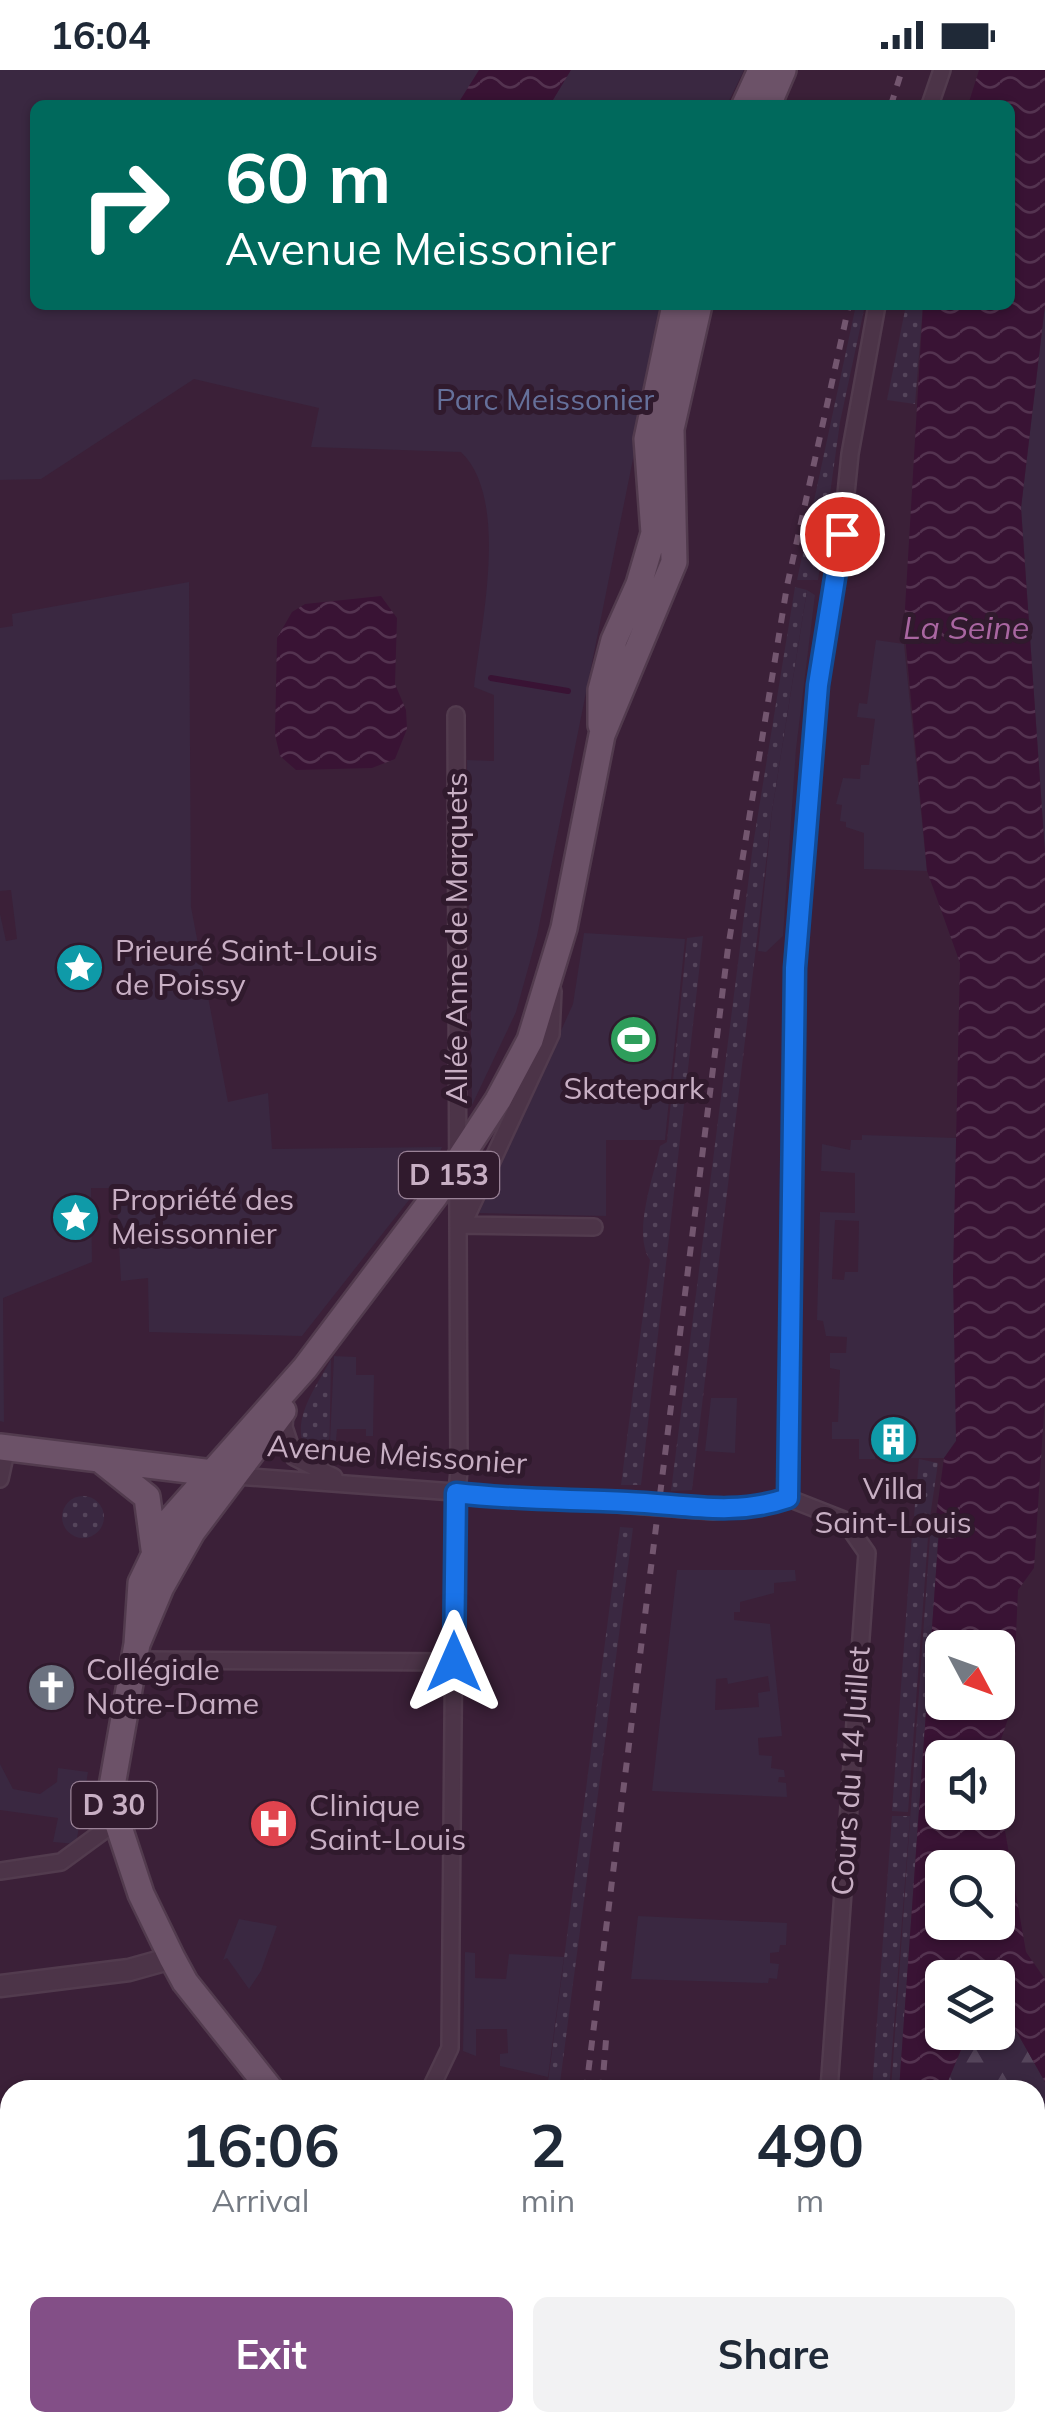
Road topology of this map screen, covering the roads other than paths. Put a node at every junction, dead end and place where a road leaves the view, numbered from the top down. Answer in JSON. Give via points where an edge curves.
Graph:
{"nodes":[{"id":1,"x":760,"y":70,"type":"edge"},
{"id":2,"x":783,"y":70,"type":"edge"},
{"id":3,"x":942,"y":70,"type":"edge"},
{"id":4,"x":747,"y":100,"type":"edge"},
{"id":5,"x":770,"y":100,"type":"edge"},
{"id":6,"x":932,"y":100,"type":"edge"},
{"id":7,"x":674,"y":310,"type":"edge"},
{"id":8,"x":698,"y":310,"type":"edge"},
{"id":9,"x":876,"y":310,"type":"edge"},
{"id":10,"x":456,"y":715,"type":"dead end"},
{"id":11,"x":602,"y":735,"type":"junction"},
{"id":12,"x":555,"y":960,"type":"junction"},
{"id":13,"x":458,"y":1162,"type":"junction"},
{"id":14,"x":458,"y":1225,"type":"junction"},
{"id":15,"x":594,"y":1226,"type":"dead end"},
{"id":16,"x":305,"y":1368,"type":"junction"},
{"id":17,"x":288,"y":1402,"type":"junction"},
{"id":18,"x":4,"y":1447,"type":"edge"},
{"id":19,"x":98,"y":1459,"type":"junction"},
{"id":20,"x":223,"y":1474,"type":"junction"},
{"id":21,"x":0,"y":1479,"type":"edge"},
{"id":22,"x":347,"y":1482,"type":"junction"},
{"id":23,"x":456,"y":1493,"type":"junction"},
{"id":24,"x":788,"y":1498,"type":"junction"},
{"id":25,"x":154,"y":1550,"type":"junction"},
{"id":26,"x":136,"y":1652,"type":"junction"},
{"id":27,"x":454,"y":1662,"type":"junction"},
{"id":28,"x":117,"y":1820,"type":"junction"},
{"id":29,"x":0,"y":1871,"type":"edge"},
{"id":30,"x":172,"y":1958,"type":"junction"},
{"id":31,"x":0,"y":1986,"type":"edge"},
{"id":32,"x":258,"y":2077,"type":"edge"},
{"id":33,"x":435,"y":2080,"type":"edge"},
{"id":34,"x":831,"y":2080,"type":"edge"}],
"edges":[{"from":1,"to":4,"type":"main road"},
{"from":2,"to":5,"type":"main road"},
{"from":3,"to":6,"type":"street"},
{"from":7,"to":11,"type":"main road","number":"D 153","via":[[647,439],[654,533],[605,672]]},
{"from":8,"to":11,"type":"main road","number":"D 153","via":[[671,429],[674,562]]},
{"from":9,"to":24,"type":"street","via":[[818,685],[795,968]]},
{"from":10,"to":13,"type":"street","name":"Allée Anne de Marquets"},
{"from":11,"to":12,"type":"main road","number":"D 153"},
{"from":12,"to":13,"type":"main road","number":"D 153","via":[[530,1040]]},
{"from":12,"to":14,"type":"street","via":[[551,1034]]},
{"from":13,"to":14,"type":"street","name":"Allée Anne de Marquets"},
{"from":13,"to":16,"type":"main road","number":"D 153"},
{"from":14,"to":15,"type":"street"},
{"from":14,"to":23,"type":"street","name":"Allée Anne de Marquets"},
{"from":16,"to":17,"type":"main road","number":"D 30"},
{"from":16,"to":20,"type":"main road","number":"D 153"},
{"from":17,"to":20,"type":"main road","number":"D 30"},
{"from":17,"to":22,"type":"street","via":[[284,1427],[294,1457]]},
{"from":18,"to":19,"type":"main road","name":"Avenue Meissonier"},
{"from":18,"to":21,"type":"street"},
{"from":19,"to":20,"type":"main road","name":"Avenue Meissonier"},
{"from":19,"to":25,"type":"main road","via":[[147,1497]]},
{"from":20,"to":22,"type":"street","name":"Avenue Meissonier"},
{"from":20,"to":25,"type":"main road","number":"D 153","via":[[172,1518]]},
{"from":20,"to":26,"type":"main road","number":"D 30","via":[[175,1558]]},
{"from":22,"to":23,"type":"street","name":"Avenue Meissonier"},
{"from":23,"to":24,"type":"street","name":"Avenue Meissonier","via":[[714,1511]]},
{"from":23,"to":27,"type":"street","name":"Allée Anne de Marquets"},
{"from":24,"to":34,"type":"street","name":"Cours du 14 Juillet","via":[[844,1520],[867,1553]]},
{"from":25,"to":26,"type":"main road","number":"D 153","via":[[137,1599]]},
{"from":26,"to":27,"type":"street"},
{"from":26,"to":28,"type":"main road","number":"D 30","via":[[112,1786]]},
{"from":27,"to":33,"type":"street","name":"Allée Anne de Marquets","via":[[450,2048]]},
{"from":28,"to":29,"type":"street","via":[[61,1862]]},
{"from":28,"to":30,"type":"main road","number":"D 30","via":[[141,1894]]},
{"from":30,"to":31,"type":"street"},
{"from":30,"to":32,"type":"main road","number":"D 30"}]}
